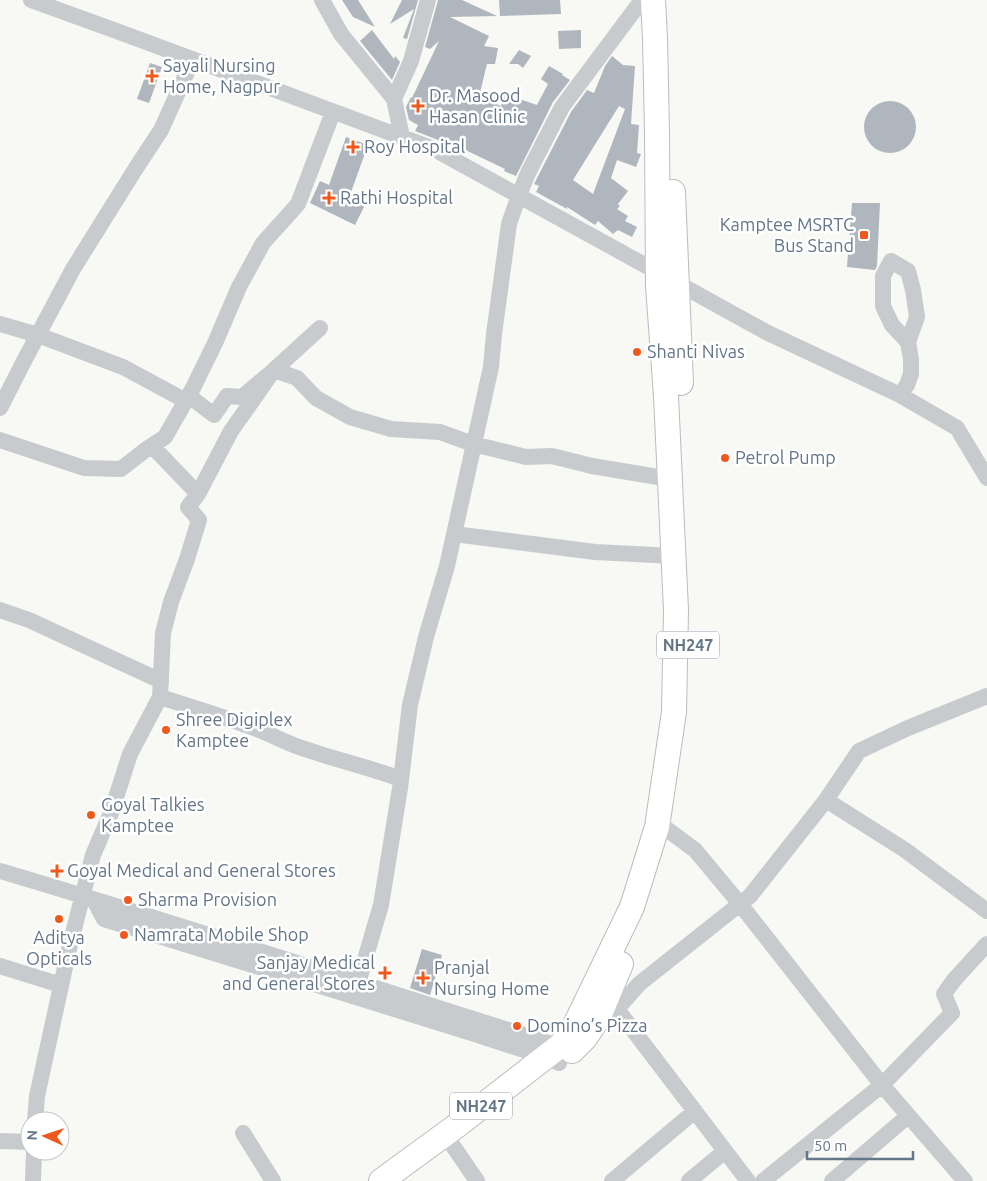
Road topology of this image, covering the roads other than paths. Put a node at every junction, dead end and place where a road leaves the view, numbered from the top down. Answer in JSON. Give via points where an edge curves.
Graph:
{"nodes":[{"id":1,"x":31,"y":0,"type":"edge"},
{"id":2,"x":322,"y":0,"type":"edge"},
{"id":3,"x":428,"y":0,"type":"edge"},
{"id":4,"x":642,"y":0,"type":"edge"},
{"id":5,"x":653,"y":0,"type":"edge"},
{"id":6,"x":667,"y":0,"type":"edge"},
{"id":7,"x":193,"y":59,"type":"junction"},
{"id":8,"x":394,"y":99,"type":"junction"},
{"id":9,"x":334,"y":112,"type":"junction"},
{"id":10,"x":402,"y":137,"type":"junction"},
{"id":11,"x":519,"y":195,"type":"junction"},
{"id":12,"x":667,"y":277,"type":"junction"},
{"id":13,"x":0,"y":324,"type":"edge"},
{"id":14,"x":320,"y":328,"type":"dead end"},
{"id":15,"x":38,"y":335,"type":"junction"},
{"id":16,"x":908,"y":342,"type":"dead end"},
{"id":17,"x":274,"y":370,"type":"junction"},
{"id":18,"x":900,"y":396,"type":"junction"},
{"id":19,"x":187,"y":398,"type":"junction"},
{"id":20,"x":0,"y":408,"type":"edge"},
{"id":21,"x":0,"y":440,"type":"edge"},
{"id":22,"x":473,"y":444,"type":"junction"},
{"id":23,"x":152,"y":446,"type":"junction"},
{"id":24,"x":987,"y":478,"type":"edge"},
{"id":25,"x":198,"y":494,"type":"junction"},
{"id":26,"x":676,"y":494,"type":"junction"},
{"id":27,"x":454,"y":534,"type":"junction"},
{"id":28,"x":674,"y":556,"type":"junction"},
{"id":29,"x":0,"y":610,"type":"edge"},
{"id":30,"x":160,"y":689,"type":"junction"},
{"id":31,"x":987,"y":696,"type":"edge"},
{"id":32,"x":401,"y":779,"type":"junction"},
{"id":33,"x":826,"y":800,"type":"junction"},
{"id":34,"x":662,"y":829,"type":"junction"},
{"id":35,"x":0,"y":871,"type":"edge"},
{"id":36,"x":88,"y":898,"type":"junction"},
{"id":37,"x":740,"y":904,"type":"junction"},
{"id":38,"x":987,"y":911,"type":"edge"},
{"id":39,"x":987,"y":944,"type":"edge"},
{"id":40,"x":0,"y":966,"type":"edge"},
{"id":41,"x":358,"y":983,"type":"junction"},
{"id":42,"x":61,"y":985,"type":"junction"},
{"id":43,"x":608,"y":1014,"type":"junction"},
{"id":44,"x":575,"y":1025,"type":"junction"},
{"id":45,"x":558,"y":1055,"type":"junction"},
{"id":46,"x":882,"y":1085,"type":"junction"},
{"id":47,"x":36,"y":1111,"type":"edge"},
{"id":48,"x":695,"y":1111,"type":"junction"},
{"id":49,"x":908,"y":1116,"type":"junction"},
{"id":50,"x":243,"y":1133,"type":"dead end"},
{"id":51,"x":0,"y":1140,"type":"edge"},
{"id":52,"x":20,"y":1141,"type":"edge"},
{"id":53,"x":451,"y":1143,"type":"junction"},
{"id":54,"x":725,"y":1151,"type":"junction"},
{"id":55,"x":34,"y":1161,"type":"edge"},
{"id":56,"x":955,"y":1178,"type":"edge"},
{"id":57,"x":33,"y":1181,"type":"edge"},
{"id":58,"x":273,"y":1181,"type":"edge"},
{"id":59,"x":381,"y":1181,"type":"edge"},
{"id":60,"x":401,"y":1181,"type":"edge"},
{"id":61,"x":477,"y":1181,"type":"edge"},
{"id":62,"x":612,"y":1181,"type":"edge"},
{"id":63,"x":689,"y":1181,"type":"edge"},
{"id":64,"x":748,"y":1181,"type":"edge"},
{"id":65,"x":763,"y":1181,"type":"edge"},
{"id":66,"x":832,"y":1181,"type":"edge"}],
"edges":[{"from":1,"to":7,"type":"street"},
{"from":2,"to":8,"type":"street","via":[[341,34]]},
{"from":3,"to":8,"type":"street","via":[[411,61]]},
{"from":4,"to":11,"type":"street","via":[[562,107]]},
{"from":5,"to":12,"type":"highway","number":"NH247"},
{"from":6,"to":12,"type":"highway","number":"NH247"},
{"from":7,"to":9,"type":"street"},
{"from":7,"to":15,"type":"street","via":[[161,130],[78,262]]},
{"from":8,"to":10,"type":"street"},
{"from":9,"to":10,"type":"street"},
{"from":9,"to":19,"type":"street","via":[[298,204],[263,243]]},
{"from":10,"to":11,"type":"street","via":[[434,149]]},
{"from":11,"to":12,"type":"street"},
{"from":11,"to":22,"type":"street","via":[[509,224],[491,367]]},
{"from":12,"to":18,"type":"street","via":[[768,333]]},
{"from":12,"to":26,"type":"highway","number":"NH247"},
{"from":13,"to":15,"type":"street"},
{"from":14,"to":17,"type":"street"},
{"from":15,"to":19,"type":"street","via":[[123,367]]},
{"from":15,"to":20,"type":"street"},
{"from":16,"to":18,"type":"street","via":[[911,374]]},
{"from":17,"to":19,"type":"street","via":[[242,397],[227,396],[214,415]]},
{"from":17,"to":22,"type":"street","via":[[297,378],[316,398],[350,417],[391,429],[440,432]]},
{"from":17,"to":25,"type":"street","via":[[231,430]]},
{"from":18,"to":24,"type":"street","via":[[957,428]]},
{"from":19,"to":23,"type":"street","via":[[165,438]]},
{"from":21,"to":23,"type":"street","via":[[84,468],[121,470]]},
{"from":22,"to":26,"type":"street","via":[[526,457],[552,456],[608,469]]},
{"from":22,"to":27,"type":"street"},
{"from":23,"to":25,"type":"street"},
{"from":25,"to":30,"type":"street","via":[[188,507],[199,520],[163,633]]},
{"from":26,"to":28,"type":"highway","number":"NH247"},
{"from":26,"to":34,"type":"highway","number":"NH247","via":[[689,709]]},
{"from":27,"to":28,"type":"street","via":[[595,552]]},
{"from":27,"to":32,"type":"street","via":[[410,705]]},
{"from":28,"to":34,"type":"highway","number":"NH247","via":[[674,712]]},
{"from":29,"to":30,"type":"street","via":[[29,620]]},
{"from":30,"to":32,"type":"street","via":[[291,744]]},
{"from":30,"to":36,"type":"street","via":[[130,754],[111,813],[92,855]]},
{"from":31,"to":33,"type":"street","via":[[859,751]]},
{"from":32,"to":41,"type":"street","via":[[381,905]]},
{"from":33,"to":37,"type":"street","via":[[750,896]]},
{"from":33,"to":38,"type":"street","via":[[905,850]]},
{"from":34,"to":37,"type":"street","via":[[695,850]]},
{"from":34,"to":43,"type":"highway","number":"NH247","via":[[662,862]]},
{"from":34,"to":44,"type":"highway","number":"NH247","via":[[632,907]]},
{"from":35,"to":36,"type":"street"},
{"from":36,"to":41,"type":"street"},
{"from":36,"to":42,"type":"street","via":[[68,949]]},
{"from":36,"to":45,"type":"street","via":[[104,919],[475,1034]]},
{"from":37,"to":43,"type":"street","via":[[639,984]]},
{"from":37,"to":46,"type":"street"},
{"from":39,"to":46,"type":"street","via":[[944,994],[952,1013]]},
{"from":40,"to":42,"type":"street"},
{"from":41,"to":45,"type":"street","via":[[543,1041]]},
{"from":42,"to":47,"type":"street"},
{"from":43,"to":44,"type":"street"},
{"from":43,"to":45,"type":"highway","number":"NH247","via":[[585,1038]]},
{"from":43,"to":48,"type":"street"},
{"from":44,"to":45,"type":"highway","number":"NH247","via":[[561,1044]]},
{"from":45,"to":53,"type":"highway","number":"NH247","via":[[550,1072]]},
{"from":45,"to":59,"type":"highway","number":"NH247"},
{"from":46,"to":49,"type":"street"},
{"from":46,"to":65,"type":"street"},
{"from":48,"to":54,"type":"street"},
{"from":48,"to":62,"type":"street"},
{"from":49,"to":56,"type":"street"},
{"from":49,"to":66,"type":"street"},
{"from":50,"to":58,"type":"street"},
{"from":51,"to":52,"type":"street"},
{"from":53,"to":60,"type":"highway","number":"NH247"},
{"from":53,"to":61,"type":"street"},
{"from":54,"to":63,"type":"street"},
{"from":54,"to":64,"type":"street"},
{"from":55,"to":57,"type":"street"}]}
